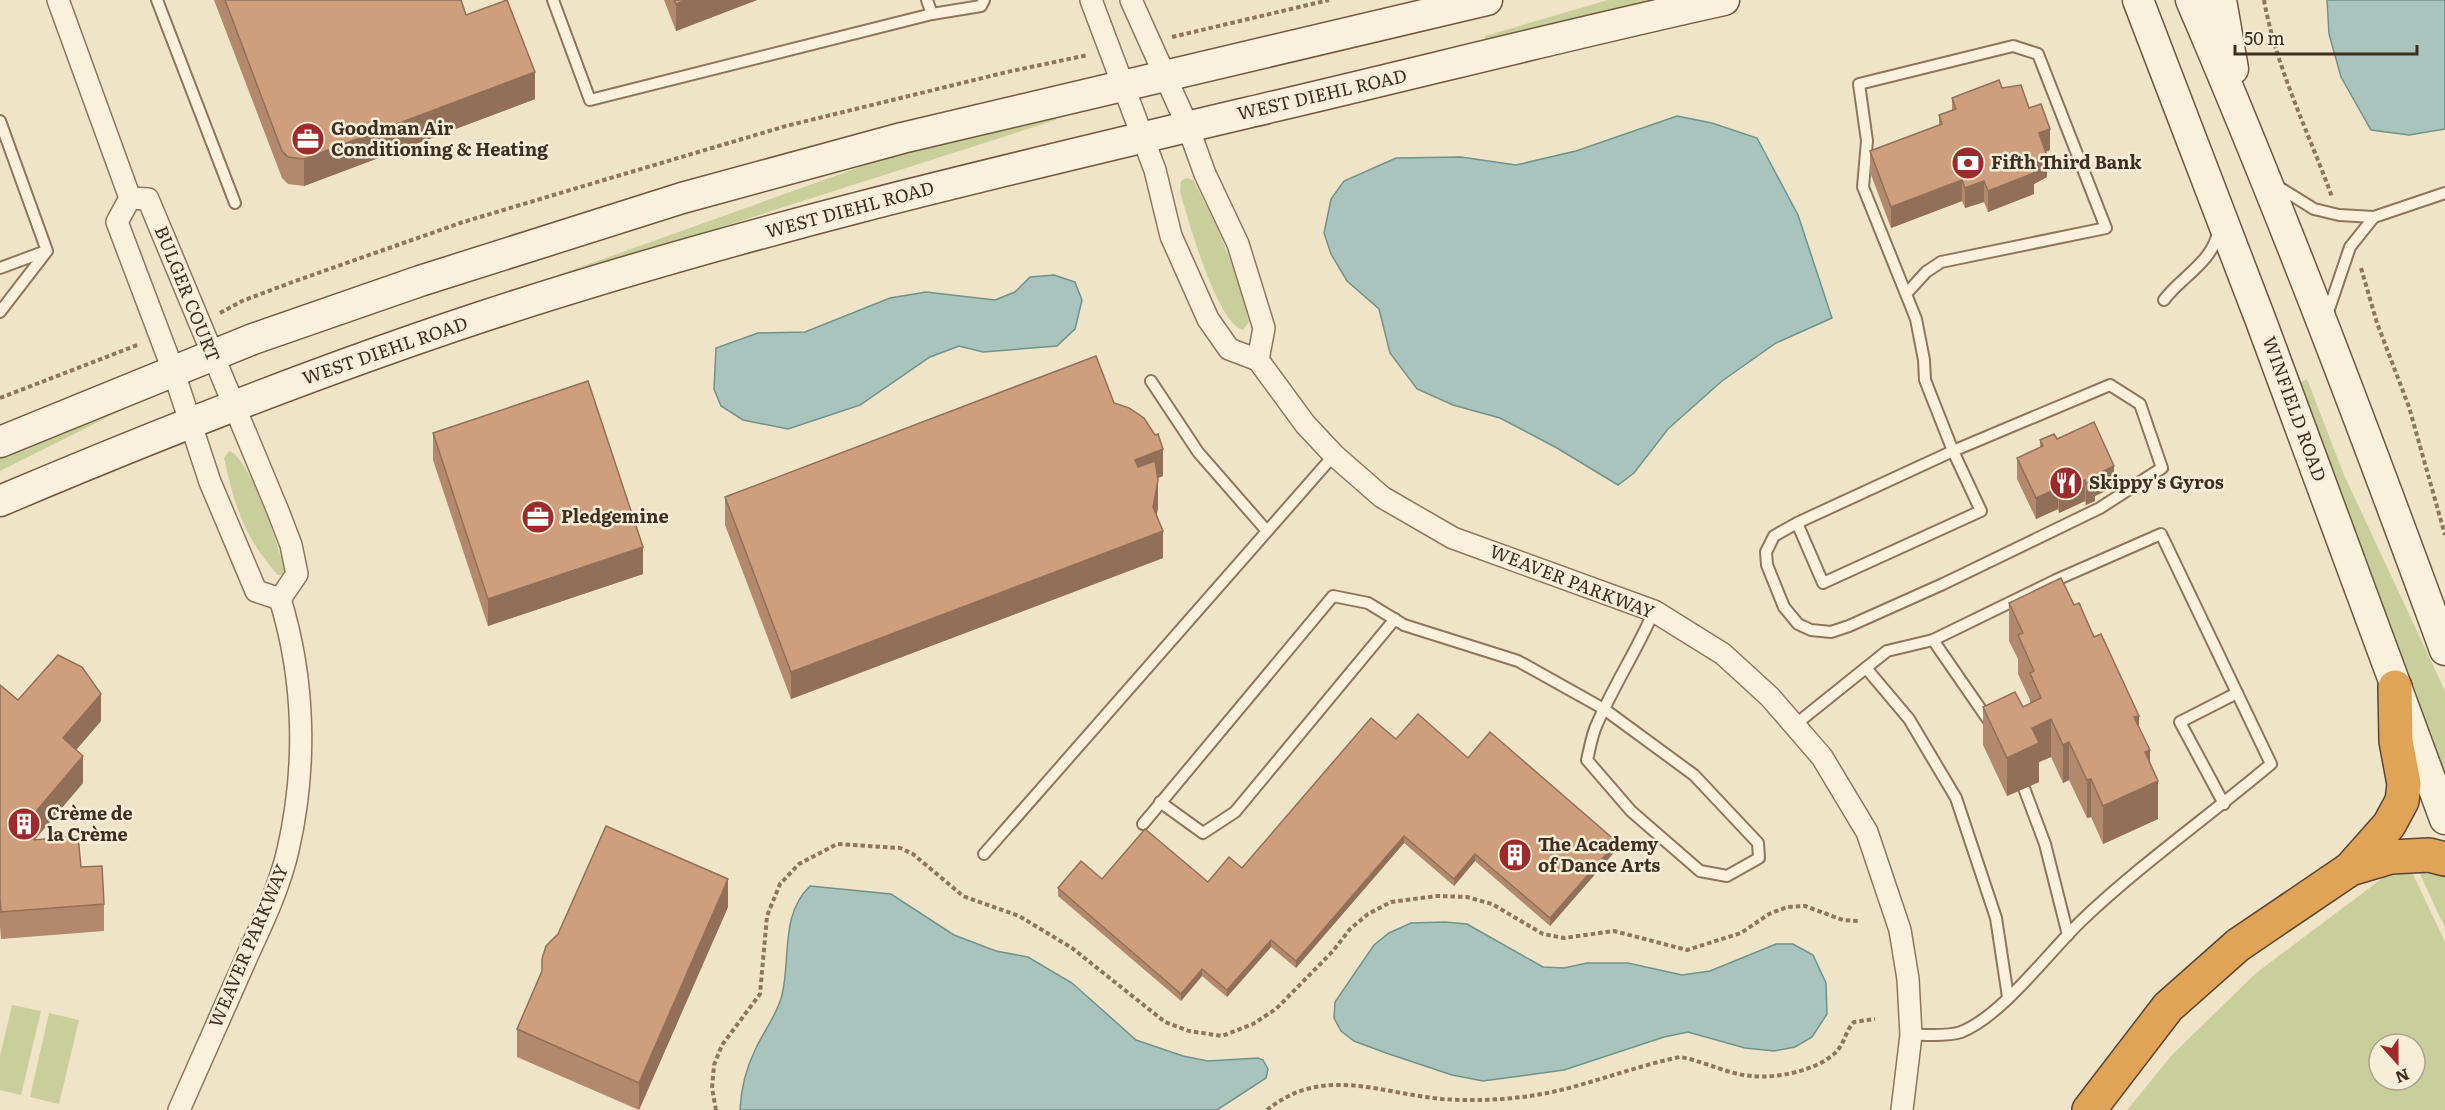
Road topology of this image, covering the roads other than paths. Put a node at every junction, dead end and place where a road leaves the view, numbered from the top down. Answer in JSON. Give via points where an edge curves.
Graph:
{"nodes":[{"id":1,"x":58,"y":0,"type":"edge"},
{"id":2,"x":157,"y":0,"type":"edge"},
{"id":3,"x":553,"y":0,"type":"edge"},
{"id":4,"x":927,"y":0,"type":"edge"},
{"id":5,"x":984,"y":0,"type":"edge"},
{"id":6,"x":1091,"y":0,"type":"edge"},
{"id":7,"x":1131,"y":0,"type":"edge"},
{"id":8,"x":1486,"y":0,"type":"edge"},
{"id":9,"x":1724,"y":0,"type":"edge"},
{"id":10,"x":2138,"y":0,"type":"edge"},
{"id":11,"x":2191,"y":0,"type":"edge"},
{"id":12,"x":2221,"y":0,"type":"edge"},
{"id":13,"x":932,"y":14,"type":"junction"},
{"id":14,"x":1167,"y":77,"type":"junction"},
{"id":15,"x":1123,"y":88,"type":"junction"},
{"id":16,"x":2242,"y":120,"type":"junction"},
{"id":17,"x":0,"y":121,"type":"edge"},
{"id":18,"x":1188,"y":127,"type":"junction"},
{"id":19,"x":1143,"y":137,"type":"junction"},
{"id":20,"x":2264,"y":178,"type":"junction"},
{"id":21,"x":2445,"y":193,"type":"edge"},
{"id":22,"x":130,"y":198,"type":"junction"},
{"id":23,"x":235,"y":203,"type":"dead end"},
{"id":24,"x":2220,"y":213,"type":"junction"},
{"id":25,"x":2374,"y":217,"type":"junction"},
{"id":26,"x":47,"y":251,"type":"junction"},
{"id":27,"x":0,"y":268,"type":"edge"},
{"id":28,"x":1905,"y":294,"type":"junction"},
{"id":29,"x":2163,"y":300,"type":"dead end"},
{"id":30,"x":0,"y":312,"type":"edge"},
{"id":31,"x":2323,"y":327,"type":"junction"},
{"id":32,"x":212,"y":355,"type":"junction"},
{"id":33,"x":1257,"y":360,"type":"junction"},
{"id":34,"x":173,"y":370,"type":"junction"},
{"id":35,"x":1151,"y":381,"type":"dead end"},
{"id":36,"x":234,"y":406,"type":"junction"},
{"id":37,"x":192,"y":423,"type":"junction"},
{"id":38,"x":0,"y":441,"type":"edge"},
{"id":39,"x":1953,"y":451,"type":"junction"},
{"id":40,"x":1334,"y":455,"type":"junction"},
{"id":41,"x":0,"y":501,"type":"edge"},
{"id":42,"x":1797,"y":523,"type":"junction"},
{"id":43,"x":1266,"y":530,"type":"junction"},
{"id":44,"x":280,"y":599,"type":"junction"},
{"id":45,"x":1654,"y":612,"type":"junction"},
{"id":46,"x":1395,"y":619,"type":"junction"},
{"id":47,"x":1933,"y":640,"type":"junction"},
{"id":48,"x":2445,"y":650,"type":"edge"},
{"id":49,"x":1866,"y":668,"type":"junction"},
{"id":50,"x":2395,"y":687,"type":"junction"},
{"id":51,"x":2237,"y":693,"type":"junction"},
{"id":52,"x":1605,"y":709,"type":"junction"},
{"id":53,"x":1796,"y":724,"type":"junction"},
{"id":54,"x":1999,"y":738,"type":"edge"},
{"id":55,"x":2024,"y":788,"type":"dead end"},
{"id":56,"x":1160,"y":802,"type":"junction"},
{"id":57,"x":2224,"y":804,"type":"junction"},
{"id":58,"x":2445,"y":819,"type":"edge"},
{"id":59,"x":1143,"y":824,"type":"dead end"},
{"id":60,"x":984,"y":854,"type":"dead end"},
{"id":61,"x":2445,"y":859,"type":"edge"},
{"id":62,"x":2350,"y":869,"type":"junction"},
{"id":63,"x":2068,"y":935,"type":"junction"},
{"id":64,"x":2008,"y":997,"type":"junction"},
{"id":65,"x":1911,"y":1035,"type":"junction"},
{"id":66,"x":178,"y":1110,"type":"edge"},
{"id":67,"x":1902,"y":1110,"type":"edge"},
{"id":68,"x":2088,"y":1110,"type":"edge"}],
"edges":[{"from":1,"to":22,"type":"street"},
{"from":2,"to":23,"type":"lane"},
{"from":3,"to":13,"type":"lane","via":[[590,100]]},
{"from":4,"to":13,"type":"lane"},
{"from":5,"to":13,"type":"lane","via":[[981,6]]},
{"from":6,"to":15,"type":"street"},
{"from":7,"to":14,"type":"street"},
{"from":8,"to":14,"type":"street"},
{"from":9,"to":18,"type":"street","name":"WEST DIEHL ROAD"},
{"from":10,"to":24,"type":"street","name":"WINFIELD ROAD"},
{"from":11,"to":16,"type":"street"},
{"from":12,"to":16,"type":"street"},
{"from":14,"to":15,"type":"street"},
{"from":14,"to":18,"type":"street"},
{"from":15,"to":19,"type":"street"},
{"from":15,"to":32,"type":"street","via":[[902,138],[682,198],[431,278]]},
{"from":16,"to":20,"type":"street"},
{"from":17,"to":26,"type":"lane"},
{"from":18,"to":19,"type":"street","name":"WEST DIEHL ROAD"},
{"from":18,"to":33,"type":"street","via":[[1238,244],[1264,328]]},
{"from":19,"to":33,"type":"street","via":[[1171,236],[1208,319],[1229,350]]},
{"from":19,"to":36,"type":"street","name":"WEST DIEHL ROAD","via":[[916,191],[609,278],[480,318]]},
{"from":20,"to":25,"type":"lane","via":[[2314,209]]},
{"from":20,"to":31,"type":"street"},
{"from":21,"to":25,"type":"lane"},
{"from":22,"to":32,"type":"street","name":"BULGER COURT","via":[[148,200]]},
{"from":22,"to":34,"type":"street","via":[[117,222]]},
{"from":24,"to":29,"type":"lane","via":[[2216,242],[2205,259]]},
{"from":24,"to":50,"type":"street","name":"WINFIELD ROAD"},
{"from":25,"to":31,"type":"lane","via":[[2350,247]]},
{"from":26,"to":27,"type":"lane"},
{"from":26,"to":30,"type":"lane"},
{"from":28,"to":28,"type":"lane","via":[[1863,187],[1867,141],[1859,84],[2013,46],[2038,54],[2106,228],[1941,262]]},
{"from":28,"to":39,"type":"lane","via":[[1918,326],[1925,380]]},
{"from":31,"to":48,"type":"street"},
{"from":32,"to":34,"type":"street"},
{"from":32,"to":36,"type":"street","name":"BULGER COURT"},
{"from":33,"to":40,"type":"street","name":"WEAVER PARKWAY"},
{"from":34,"to":37,"type":"street"},
{"from":34,"to":38,"type":"street"},
{"from":35,"to":43,"type":"lane","via":[[1198,452]]},
{"from":36,"to":37,"type":"street","name":"WEST DIEHL ROAD"},
{"from":36,"to":44,"type":"street","via":[[291,545],[297,574]]},
{"from":37,"to":41,"type":"street","name":"WEST DIEHL ROAD"},
{"from":37,"to":44,"type":"street","via":[[210,482],[256,591]]},
{"from":39,"to":42,"type":"lane"},
{"from":39,"to":42,"type":"lane","via":[[1981,511],[1823,583]]},
{"from":39,"to":42,"type":"lane","via":[[2110,385],[2140,404],[2162,468],[2100,508],[1943,584],[1831,632],[1798,624],[1784,607],[1767,566],[1766,552],[1774,536]]},
{"from":40,"to":43,"type":"lane"},
{"from":40,"to":45,"type":"street","name":"WEAVER PARKWAY","via":[[1382,497],[1453,538]]},
{"from":43,"to":60,"type":"lane"},
{"from":44,"to":66,"type":"street","name":"WEAVER PARKWAY","via":[[292,638],[300,701],[300,774],[295,814],[287,853],[265,915]]},
{"from":45,"to":52,"type":"lane"},
{"from":45,"to":53,"type":"street","name":"WEAVER PARKWAY","via":[[1723,654]]},
{"from":46,"to":52,"type":"lane","via":[[1518,661]]},
{"from":46,"to":56,"type":"lane","via":[[1368,603],[1334,596]]},
{"from":46,"to":56,"type":"lane","via":[[1235,812],[1203,833]]},
{"from":47,"to":49,"type":"lane","via":[[1887,651]]},
{"from":47,"to":51,"type":"lane","via":[[2161,534]]},
{"from":47,"to":54,"type":"lane"},
{"from":49,"to":53,"type":"lane"},
{"from":49,"to":64,"type":"lane","via":[[1909,718],[1956,798],[1995,918]]},
{"from":50,"to":58,"type":"street","name":"WINFIELD ROAD"},
{"from":50,"to":62,"type":"highway","via":[[2396,741],[2404,784],[2402,801],[2390,825]]},
{"from":51,"to":57,"type":"lane","via":[[2271,764]]},
{"from":51,"to":57,"type":"lane","via":[[2180,722]]},
{"from":52,"to":52,"type":"lane","via":[[1596,725],[1587,760],[1631,811],[1700,871],[1727,876],[1760,858],[1758,843],[1694,775]]},
{"from":53,"to":65,"type":"street","name":"WEAVER PARKWAY","via":[[1828,765],[1867,832],[1900,930]]},
{"from":55,"to":63,"type":"lane","via":[[2045,844]]},
{"from":56,"to":59,"type":"lane"},
{"from":57,"to":63,"type":"lane","via":[[2160,851]]},
{"from":61,"to":62,"type":"highway","via":[[2429,855],[2391,857]]},
{"from":62,"to":68,"type":"highway","via":[[2238,945],[2168,1007]]},
{"from":63,"to":64,"type":"lane"},
{"from":64,"to":65,"type":"lane","via":[[1996,1010],[1960,1032]]},
{"from":65,"to":67,"type":"street","name":"WEAVER PARKWAY"}]}
